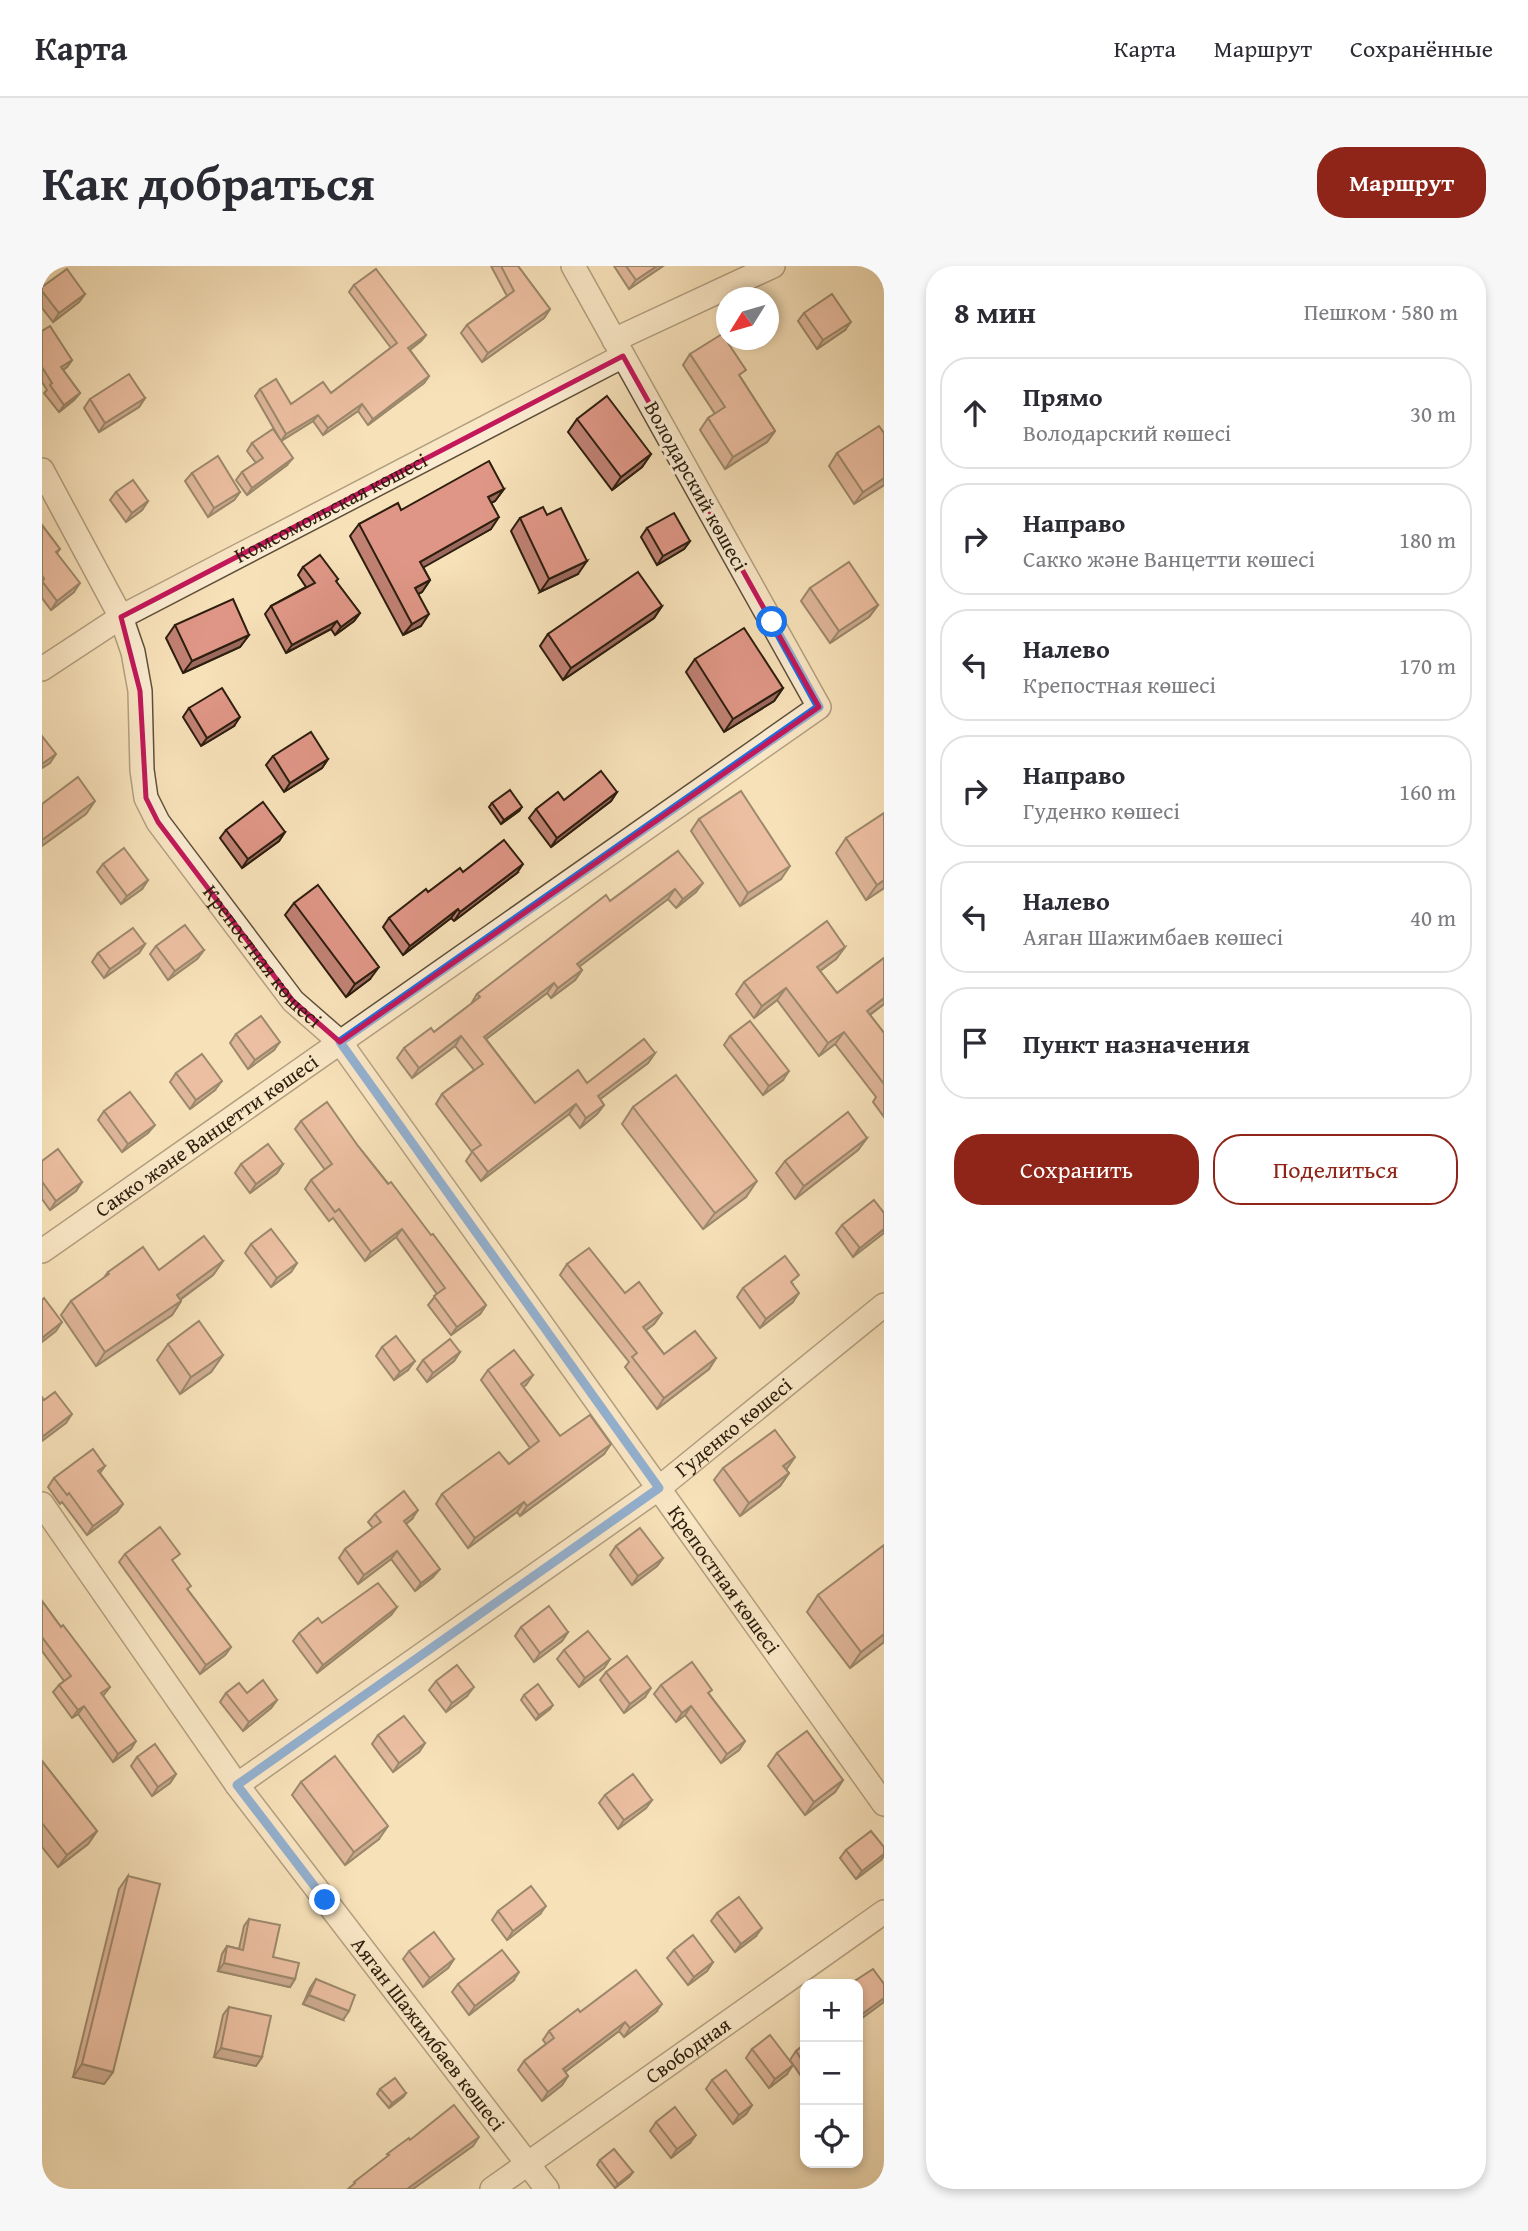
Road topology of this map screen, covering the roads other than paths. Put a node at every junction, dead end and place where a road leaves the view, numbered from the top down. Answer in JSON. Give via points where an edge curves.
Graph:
{"nodes":[{"id":1,"x":573,"y":266,"type":"edge"},
{"id":2,"x":773,"y":266,"type":"edge"},
{"id":3,"x":619,"y":348,"type":"junction"},
{"id":4,"x":42,"y":470,"type":"edge"},
{"id":5,"x":121,"y":617,"type":"junction"},
{"id":6,"x":42,"y":669,"type":"edge"},
{"id":7,"x":819,"y":707,"type":"joint"},
{"id":8,"x":340,"y":1042,"type":"junction"},
{"id":9,"x":42,"y":1251,"type":"edge"},
{"id":10,"x":884,"y":1306,"type":"edge"},
{"id":11,"x":659,"y":1488,"type":"junction"},
{"id":12,"x":42,"y":1504,"type":"edge"},
{"id":13,"x":237,"y":1785,"type":"junction"},
{"id":14,"x":884,"y":1804,"type":"edge"},
{"id":15,"x":884,"y":1912,"type":"edge"},
{"id":16,"x":527,"y":2164,"type":"junction"},
{"id":17,"x":492,"y":2189,"type":"edge"},
{"id":18,"x":547,"y":2189,"type":"edge"}],
"edges":[{"from":1,"to":3,"type":"street","name":"Володарский көшесі"},
{"from":2,"to":3,"type":"street","name":"Комсомольская көшесі"},
{"from":3,"to":5,"type":"street","name":"Комсомольская көшесі"},
{"from":3,"to":7,"type":"street","name":"Володарский көшесі"},
{"from":4,"to":5,"type":"street","name":"Крепостная көшесі"},
{"from":5,"to":6,"type":"street","name":"Комсомольская көшесі"},
{"from":5,"to":8,"type":"street","name":"Крепостная көшесі","via":[[139,691],[146,798],[158,822],[293,1001]]},
{"from":7,"to":8,"type":"street","name":"Сакко және Ванцетти көшесі"},
{"from":8,"to":9,"type":"street","name":"Сакко және Ванцетти көшесі"},
{"from":8,"to":11,"type":"street","name":"Крепостная көшесі"},
{"from":10,"to":11,"type":"street","name":"Гуденко көшесі"},
{"from":11,"to":13,"type":"street","name":"Гуденко көшесі"},
{"from":11,"to":14,"type":"street","name":"Крепостная көшесі"},
{"from":12,"to":13,"type":"street","name":"Аяган Шажимбаев көшесі"},
{"from":13,"to":16,"type":"street","name":"Аяган Шажимбаев көшесі"},
{"from":15,"to":16,"type":"street","name":"Свободная"},
{"from":16,"to":17,"type":"street","name":"Свободная"},
{"from":16,"to":18,"type":"street","name":"Аяган Шажимбаев көшесі"}]}
